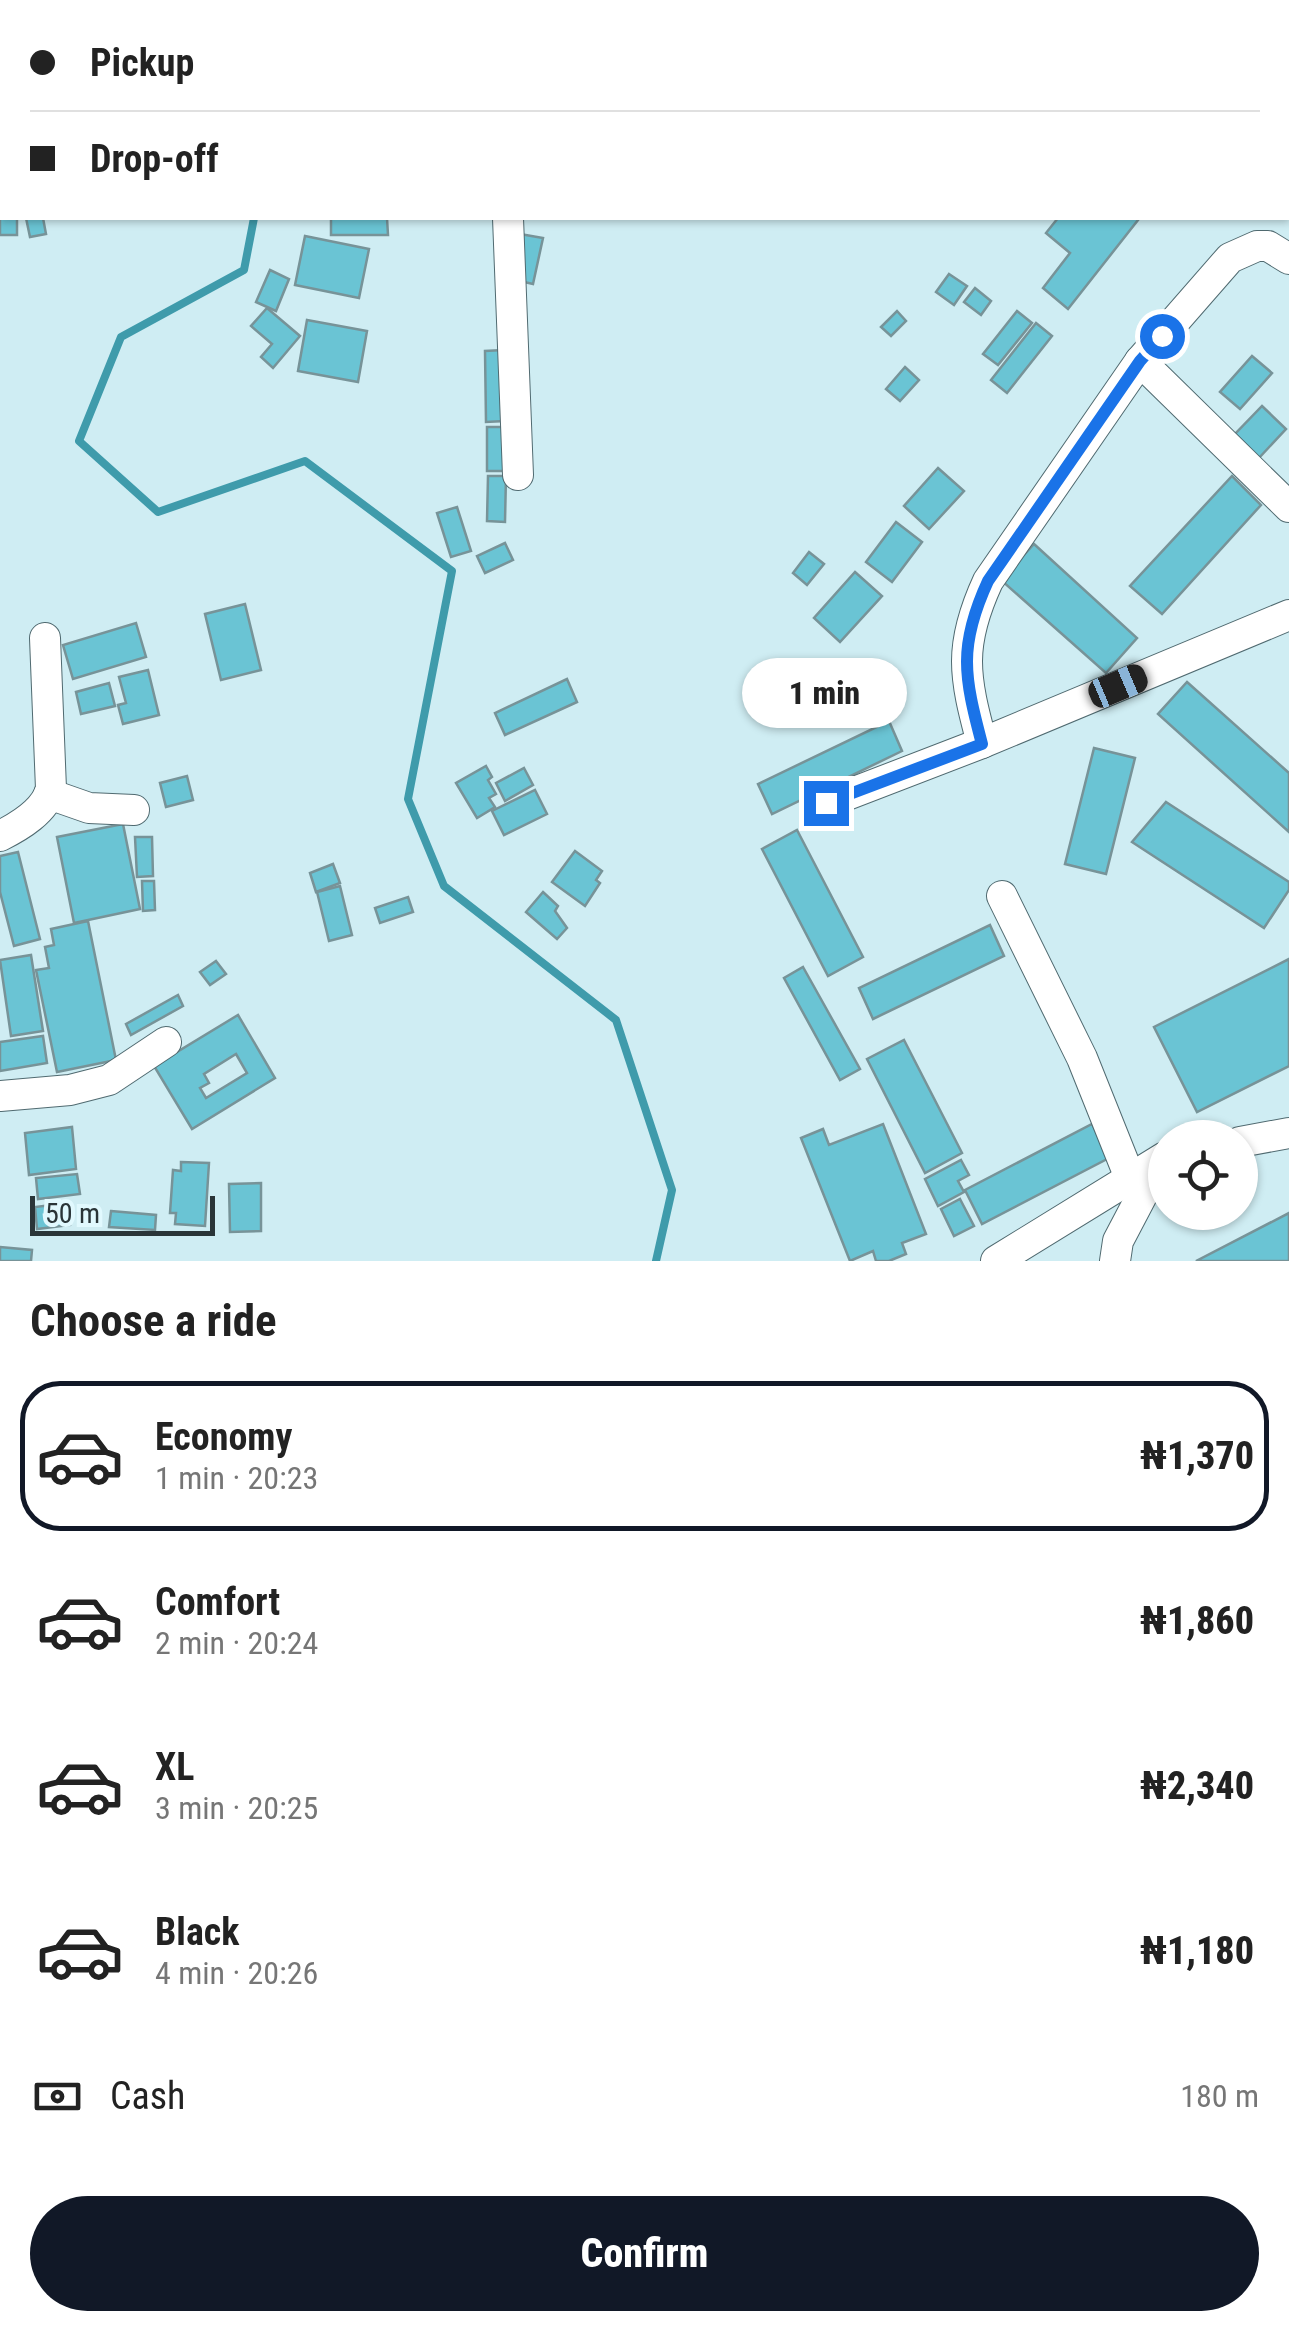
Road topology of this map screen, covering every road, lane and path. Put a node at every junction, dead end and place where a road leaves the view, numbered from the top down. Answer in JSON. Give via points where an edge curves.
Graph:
{"nodes":[{"id":1,"x":508,"y":220,"type":"edge"},
{"id":2,"x":1289,"y":259,"type":"edge"},
{"id":3,"x":1140,"y":361,"type":"junction"},
{"id":4,"x":518,"y":476,"type":"dead end"},
{"id":5,"x":1289,"y":508,"type":"edge"},
{"id":6,"x":1289,"y":615,"type":"edge"},
{"id":7,"x":45,"y":638,"type":"dead end"},
{"id":8,"x":982,"y":744,"type":"junction"},
{"id":9,"x":50,"y":794,"type":"junction"},
{"id":10,"x":826,"y":803,"type":"dead end"},
{"id":11,"x":134,"y":810,"type":"dead end"},
{"id":12,"x":0,"y":836,"type":"edge"},
{"id":13,"x":1002,"y":896,"type":"dead end"},
{"id":14,"x":166,"y":1042,"type":"dead end"},
{"id":15,"x":0,"y":1096,"type":"edge"},
{"id":16,"x":1289,"y":1133,"type":"edge"},
{"id":17,"x":1258,"y":1139,"type":"edge"},
{"id":18,"x":1148,"y":1167,"type":"edge"},
{"id":19,"x":1130,"y":1178,"type":"junction"},
{"id":20,"x":1148,"y":1185,"type":"edge"},
{"id":21,"x":996,"y":1261,"type":"edge"},
{"id":22,"x":1115,"y":1261,"type":"edge"}],
"edges":[{"from":1,"to":4,"type":"street"},
{"from":2,"to":3,"type":"street","via":[[1268,246],[1230,258]]},
{"from":3,"to":5,"type":"street"},
{"from":3,"to":8,"type":"street","via":[[974,611],[966,680]]},
{"from":6,"to":8,"type":"street"},
{"from":7,"to":9,"type":"street"},
{"from":8,"to":10,"type":"street"},
{"from":9,"to":11,"type":"street","via":[[89,808]]},
{"from":9,"to":12,"type":"street","via":[[34,814]]},
{"from":13,"to":19,"type":"street","via":[[1082,1058]]},
{"from":14,"to":15,"type":"street","via":[[109,1080]]},
{"from":16,"to":17,"type":"street"},
{"from":18,"to":19,"type":"street"},
{"from":19,"to":21,"type":"street"},
{"from":20,"to":22,"type":"street","via":[[1118,1241]]}]}
